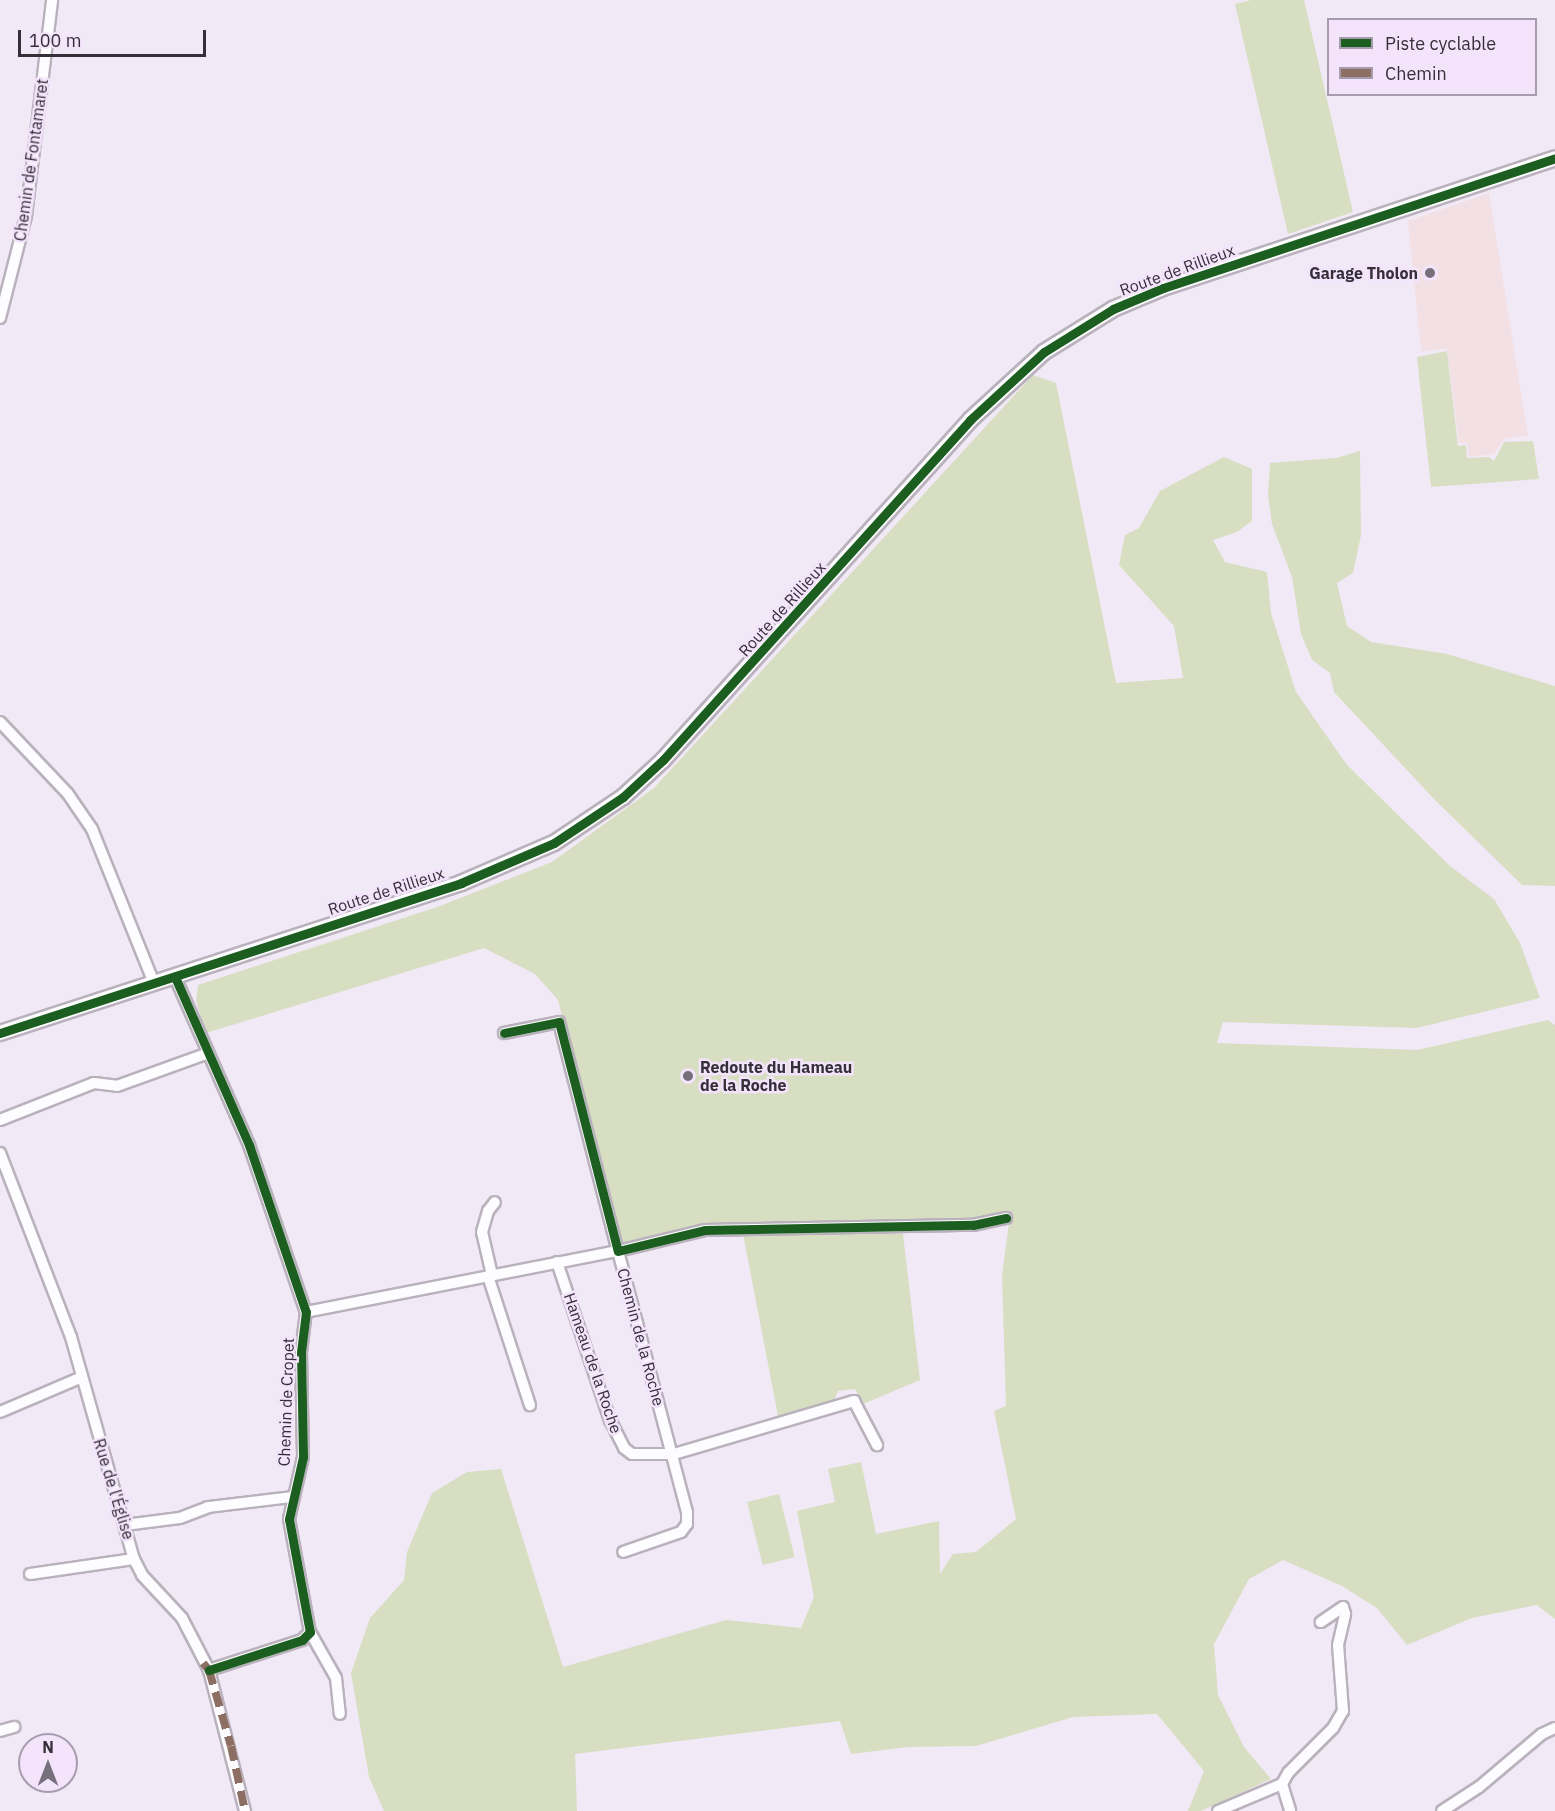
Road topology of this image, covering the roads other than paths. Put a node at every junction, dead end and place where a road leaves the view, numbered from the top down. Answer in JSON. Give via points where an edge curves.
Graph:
{"nodes":[{"id":1,"x":51,"y":0,"type":"edge"},
{"id":2,"x":1555,"y":158,"type":"edge"},
{"id":3,"x":0,"y":318,"type":"edge"},
{"id":4,"x":0,"y":722,"type":"edge"},
{"id":5,"x":175,"y":977,"type":"junction"},
{"id":6,"x":154,"y":983,"type":"junction"},
{"id":7,"x":0,"y":1033,"type":"edge"},
{"id":8,"x":504,"y":1033,"type":"dead end"},
{"id":9,"x":206,"y":1054,"type":"junction"},
{"id":10,"x":0,"y":1120,"type":"edge"},
{"id":11,"x":0,"y":1153,"type":"edge"},
{"id":12,"x":495,"y":1202,"type":"dead end"},
{"id":13,"x":1006,"y":1218,"type":"dead end"},
{"id":14,"x":618,"y":1251,"type":"junction"},
{"id":15,"x":557,"y":1262,"type":"junction"},
{"id":16,"x":490,"y":1276,"type":"junction"},
{"id":17,"x":306,"y":1312,"type":"junction"},
{"id":18,"x":82,"y":1377,"type":"junction"},
{"id":19,"x":530,"y":1405,"type":"dead end"},
{"id":20,"x":0,"y":1412,"type":"edge"},
{"id":21,"x":877,"y":1444,"type":"dead end"},
{"id":22,"x":674,"y":1454,"type":"junction"},
{"id":23,"x":292,"y":1497,"type":"junction"},
{"id":24,"x":125,"y":1525,"type":"junction"},
{"id":25,"x":623,"y":1552,"type":"dead end"},
{"id":26,"x":134,"y":1559,"type":"junction"},
{"id":27,"x":30,"y":1574,"type":"dead end"},
{"id":28,"x":1321,"y":1622,"type":"dead end"},
{"id":29,"x":310,"y":1632,"type":"junction"},
{"id":30,"x":209,"y":1670,"type":"junction"},
{"id":31,"x":340,"y":1714,"type":"dead end"},
{"id":32,"x":14,"y":1727,"type":"dead end"},
{"id":33,"x":1555,"y":1728,"type":"edge"},
{"id":34,"x":0,"y":1731,"type":"edge"},
{"id":35,"x":1282,"y":1784,"type":"junction"},
{"id":36,"x":245,"y":1811,"type":"edge"},
{"id":37,"x":1218,"y":1811,"type":"edge"},
{"id":38,"x":1290,"y":1811,"type":"edge"},
{"id":39,"x":1442,"y":1811,"type":"edge"}],
"edges":[{"from":1,"to":3,"type":"street","name":"Chemin de Fontamaret","via":[[26,216]]},
{"from":2,"to":5,"type":"street","name":"Route de Rillieux","via":[[1163,288],[1113,309],[1044,352],[970,420],[687,736],[623,797],[554,843],[491,872]]},
{"from":4,"to":6,"type":"street","via":[[68,794],[92,829]]},
{"from":5,"to":6,"type":"street","name":"Route de Rillieux"},
{"from":5,"to":9,"type":"street","name":"Chemin de Cropet"},
{"from":6,"to":7,"type":"street","name":"Route de Rillieux"},
{"from":8,"to":14,"type":"street","via":[[559,1022]]},
{"from":9,"to":10,"type":"street","via":[[117,1086],[94,1083]]},
{"from":9,"to":17,"type":"street","name":"Chemin de Cropet","via":[[249,1145]]},
{"from":11,"to":18,"type":"street","name":"Rue de l'Église","via":[[39,1248]]},
{"from":12,"to":16,"type":"street","via":[[482,1232]]},
{"from":13,"to":14,"type":"street","via":[[974,1225],[705,1230]]},
{"from":14,"to":15,"type":"street","name":"Chemin de la Roche"},
{"from":14,"to":22,"type":"street","name":"Chemin de la Roche"},
{"from":15,"to":16,"type":"street","name":"Chemin de la Roche"},
{"from":15,"to":22,"type":"street","name":"Hameau de la Roche","via":[[610,1420],[624,1448],[643,1457]]},
{"from":16,"to":17,"type":"street","name":"Chemin de la Roche"},
{"from":16,"to":19,"type":"street"},
{"from":17,"to":23,"type":"street","name":"Chemin de Cropet","via":[[301,1352],[303,1457]]},
{"from":18,"to":20,"type":"street"},
{"from":18,"to":24,"type":"street","name":"Rue de l'Église"},
{"from":21,"to":22,"type":"street","name":"Hameau de la Roche","via":[[854,1401]]},
{"from":22,"to":25,"type":"street","name":"Chemin de la Roche","via":[[687,1524],[681,1532]]},
{"from":23,"to":24,"type":"street","via":[[207,1507],[180,1518]]},
{"from":23,"to":29,"type":"street","name":"Chemin de Cropet","via":[[290,1535]]},
{"from":24,"to":26,"type":"street","name":"Rue de l'Église"},
{"from":26,"to":27,"type":"street"},
{"from":26,"to":30,"type":"street","name":"Rue de l'Église","via":[[142,1575],[182,1617]]},
{"from":28,"to":35,"type":"street","via":[[1343,1607],[1338,1645],[1343,1711],[1333,1728]]},
{"from":29,"to":30,"type":"street","via":[[302,1640]]},
{"from":29,"to":31,"type":"street","name":"Chemin de Cropet","via":[[336,1678]]},
{"from":30,"to":36,"type":"street","name":"Rue de l'Église"},
{"from":32,"to":34,"type":"street"},
{"from":33,"to":39,"type":"street"},
{"from":35,"to":37,"type":"street"},
{"from":35,"to":38,"type":"street"}]}
